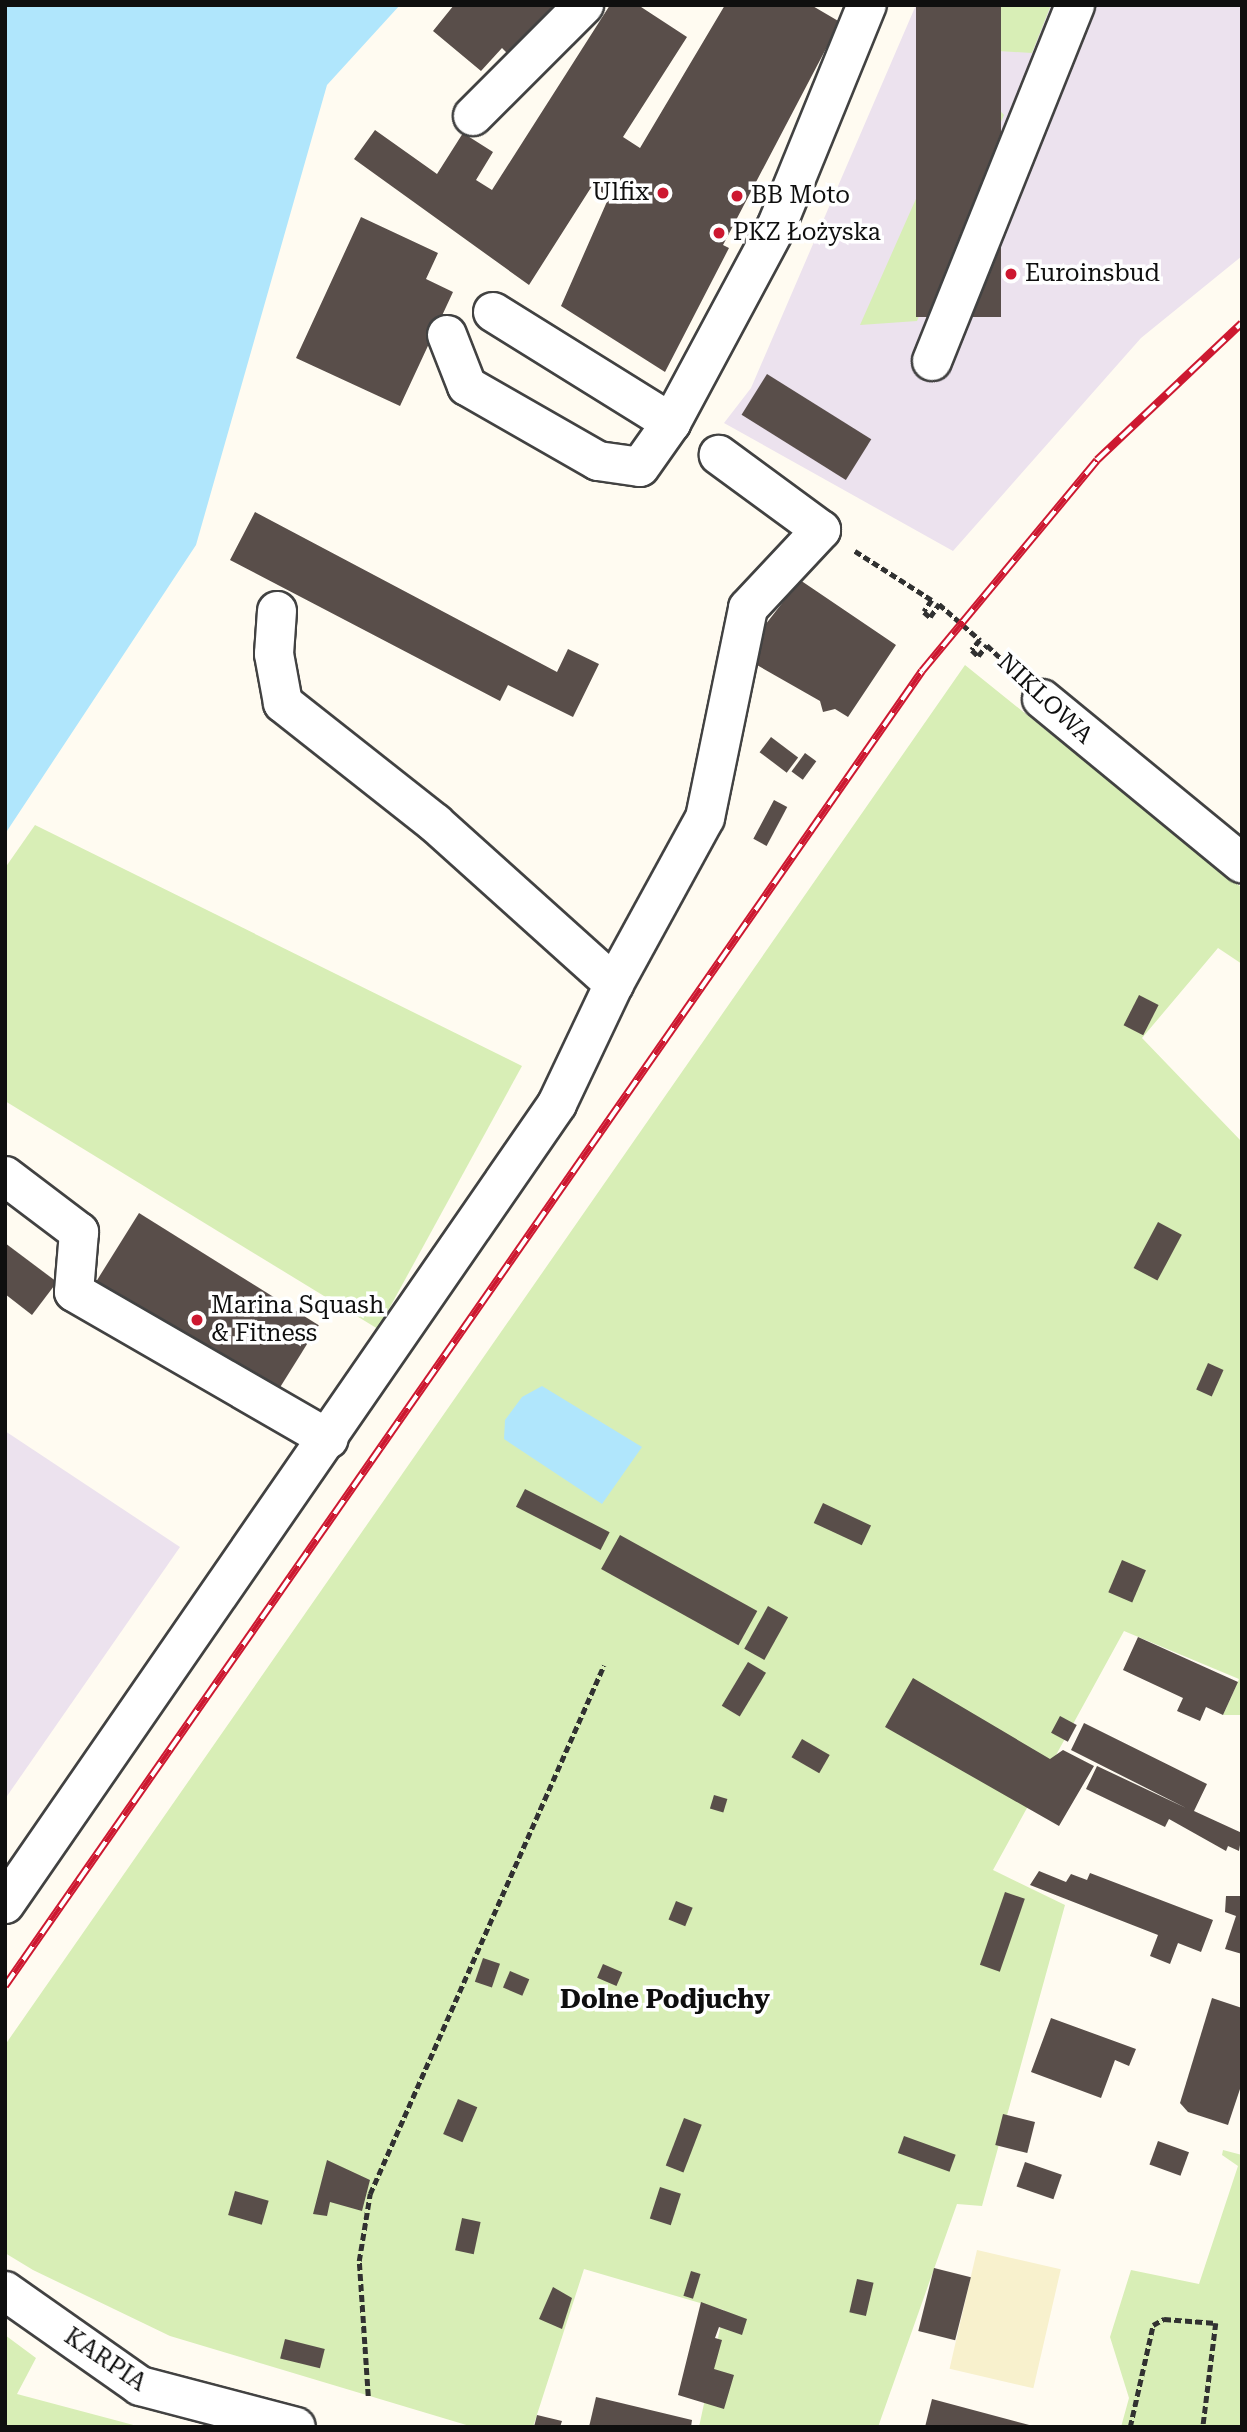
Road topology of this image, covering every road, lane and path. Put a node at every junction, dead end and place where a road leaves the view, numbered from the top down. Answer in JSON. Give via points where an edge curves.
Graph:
{"nodes":[{"id":1,"x":584,"y":5,"type":"edge"},
{"id":2,"x":867,"y":5,"type":"edge"},
{"id":3,"x":1075,"y":5,"type":"edge"},
{"id":4,"x":473,"y":116,"type":"dead end"},
{"id":5,"x":494,"y":312,"type":"dead end"},
{"id":6,"x":447,"y":335,"type":"dead end"},
{"id":7,"x":932,"y":361,"type":"dead end"},
{"id":8,"x":671,"y":423,"type":"junction"},
{"id":9,"x":719,"y":455,"type":"dead end"},
{"id":10,"x":821,"y":530,"type":"junction"},
{"id":11,"x":277,"y":611,"type":"dead end"},
{"id":12,"x":1042,"y":699,"type":"joint"},
{"id":13,"x":1242,"y":863,"type":"edge"},
{"id":14,"x":614,"y":984,"type":"junction"},
{"id":15,"x":5,"y":1176,"type":"edge"},
{"id":16,"x":329,"y":1439,"type":"junction"},
{"id":17,"x":604,"y":1665,"type":"dead end"},
{"id":18,"x":5,"y":1904,"type":"edge"},
{"id":19,"x":5,"y":2291,"type":"edge"},
{"id":20,"x":368,"y":2396,"type":"dead end"},
{"id":21,"x":296,"y":2427,"type":"edge"},
{"id":22,"x":1130,"y":2427,"type":"edge"},
{"id":23,"x":1203,"y":2427,"type":"edge"}],
"edges":[{"from":1,"to":4,"type":"street"},
{"from":2,"to":8,"type":"street","via":[[777,225]]},
{"from":3,"to":7,"type":"street"},
{"from":5,"to":8,"type":"street"},
{"from":6,"to":8,"type":"street","via":[[467,386],[598,461],[640,467]]},
{"from":9,"to":10,"type":"street"},
{"from":10,"to":12,"type":"path","name":"NIKLOWA","via":[[932,600],[924,612],[930,617],[939,604],[980,640],[972,650],[978,656],[987,645]]},
{"from":10,"to":14,"type":"street","via":[[748,608],[705,818]]},
{"from":11,"to":14,"type":"street","via":[[274,654],[283,704],[435,823]]},
{"from":12,"to":13,"type":"street","name":"NIKLOWA"},
{"from":14,"to":16,"type":"street","via":[[557,1104]]},
{"from":15,"to":16,"type":"street","via":[[79,1232],[74,1292]]},
{"from":16,"to":18,"type":"street"},
{"from":17,"to":20,"type":"path","via":[[370,2194],[359,2261]]},
{"from":19,"to":21,"type":"street","name":"KARPIA","via":[[140,2386]]},
{"from":22,"to":23,"type":"path","via":[[1153,2325],[1164,2319],[1216,2323]]}]}
